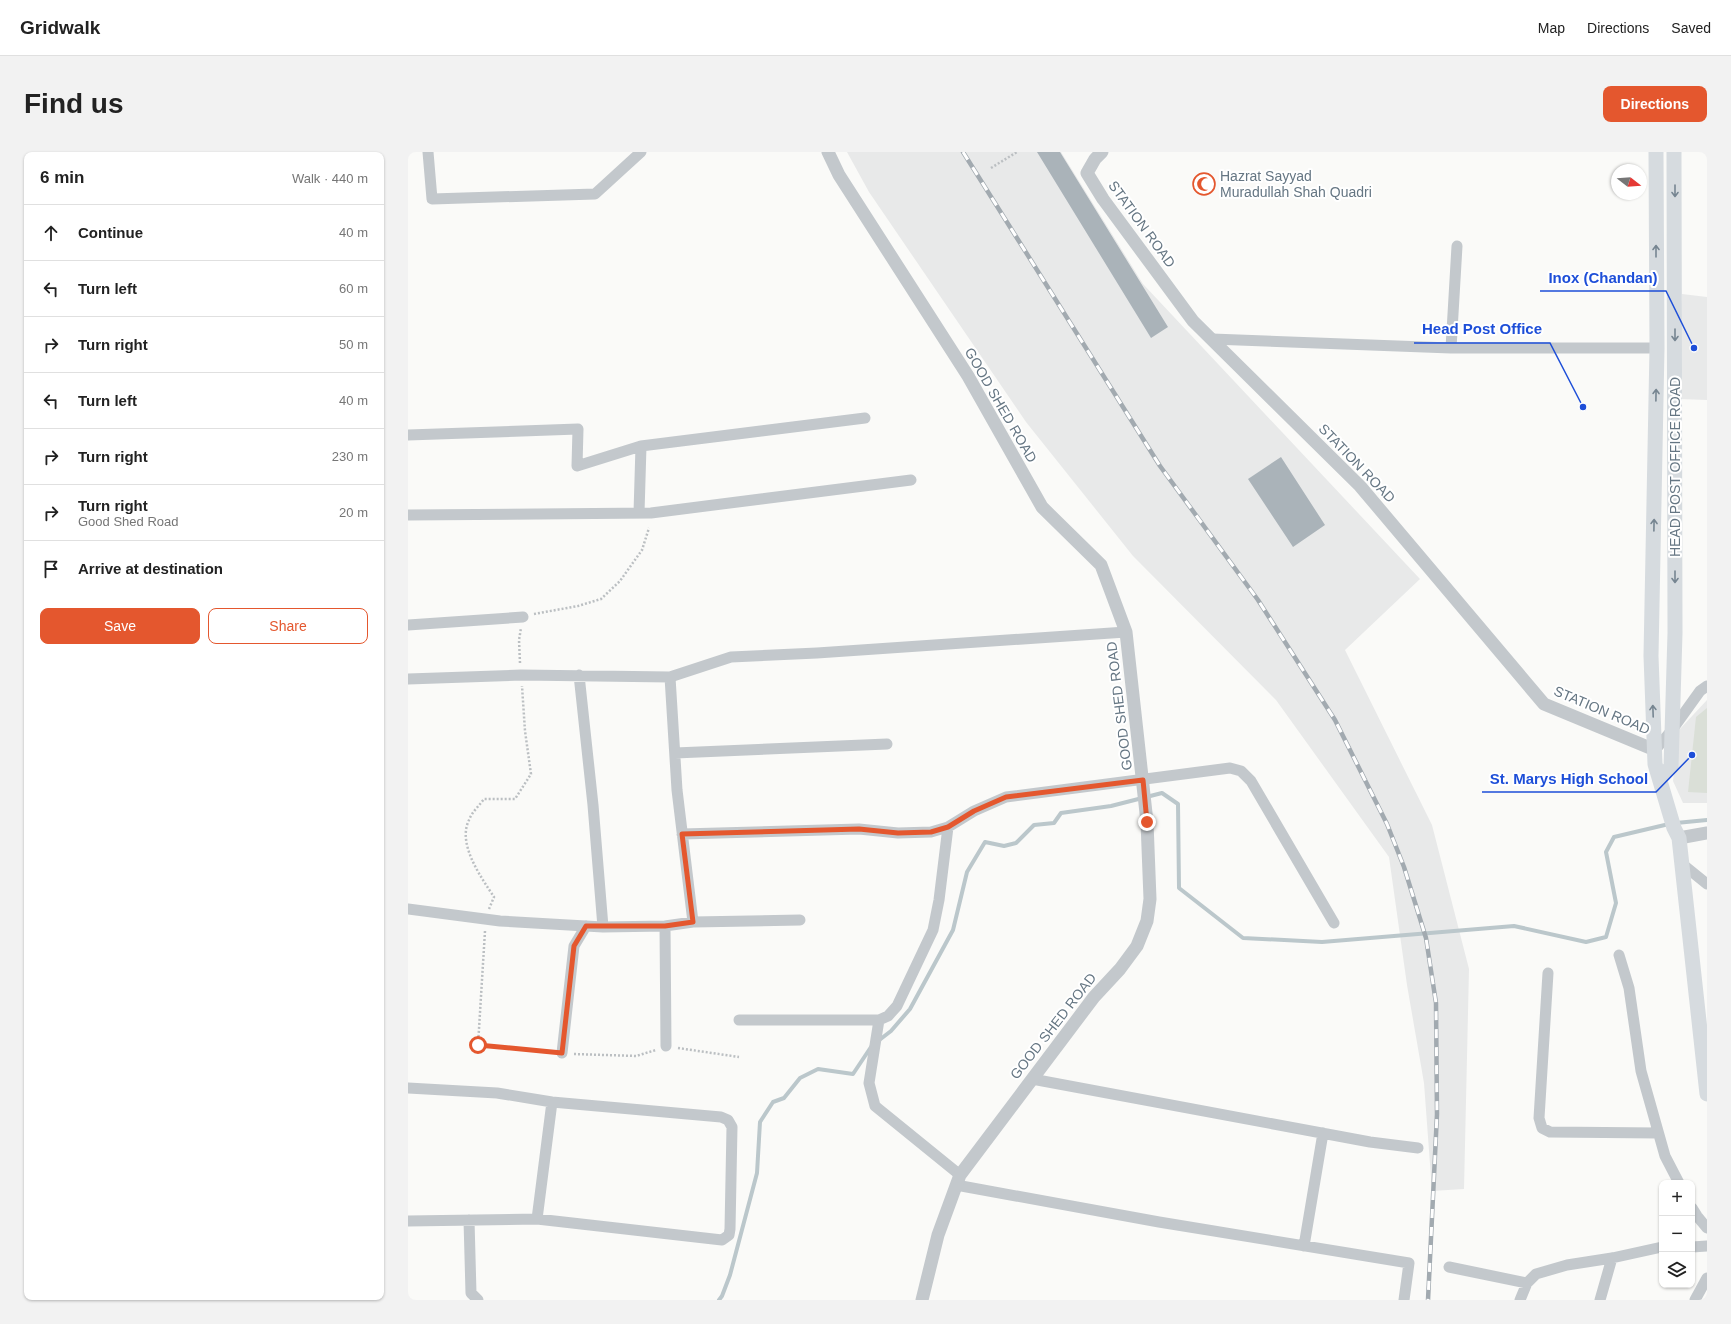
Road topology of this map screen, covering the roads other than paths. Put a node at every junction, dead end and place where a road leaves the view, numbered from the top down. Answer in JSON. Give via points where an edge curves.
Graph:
{"nodes":[{"id":1,"x":428,"y":152,"type":"edge"},
{"id":2,"x":641,"y":152,"type":"edge"},
{"id":3,"x":828,"y":152,"type":"edge"},
{"id":4,"x":1102,"y":152,"type":"edge"},
{"id":5,"x":1656,"y":152,"type":"edge"},
{"id":6,"x":1674,"y":152,"type":"edge"},
{"id":7,"x":1457,"y":246,"type":"dead end"},
{"id":8,"x":1212,"y":339,"type":"junction"},
{"id":9,"x":1451,"y":348,"type":"junction"},
{"id":10,"x":1657,"y":348,"type":"junction"},
{"id":11,"x":865,"y":418,"type":"dead end"},
{"id":12,"x":408,"y":435,"type":"edge"},
{"id":13,"x":641,"y":446,"type":"junction"},
{"id":14,"x":911,"y":480,"type":"dead end"},
{"id":15,"x":640,"y":513,"type":"junction"},
{"id":16,"x":408,"y":514,"type":"edge"},
{"id":17,"x":523,"y":617,"type":"road end"},
{"id":18,"x":408,"y":626,"type":"edge"},
{"id":19,"x":1126,"y":632,"type":"junction"},
{"id":20,"x":578,"y":675,"type":"junction"},
{"id":21,"x":670,"y":677,"type":"junction"},
{"id":22,"x":408,"y":679,"type":"edge"},
{"id":23,"x":1707,"y":686,"type":"edge"},
{"id":24,"x":1672,"y":730,"type":"junction"},
{"id":25,"x":887,"y":744,"type":"dead end"},
{"id":26,"x":1655,"y":750,"type":"junction"},
{"id":27,"x":675,"y":753,"type":"junction"},
{"id":28,"x":1660,"y":778,"type":"junction"},
{"id":29,"x":1144,"y":786,"type":"junction"},
{"id":30,"x":948,"y":827,"type":"junction"},
{"id":31,"x":1676,"y":833,"type":"junction"},
{"id":32,"x":1707,"y":833,"type":"edge"},
{"id":33,"x":682,"y":834,"type":"junction"},
{"id":34,"x":1681,"y":863,"type":"junction"},
{"id":35,"x":1707,"y":884,"type":"edge"},
{"id":36,"x":408,"y":909,"type":"edge"},
{"id":37,"x":800,"y":920,"type":"dead end"},
{"id":38,"x":693,"y":922,"type":"junction"},
{"id":39,"x":1334,"y":922,"type":"dead end"},
{"id":40,"x":586,"y":926,"type":"junction"},
{"id":41,"x":665,"y":926,"type":"junction"},
{"id":42,"x":603,"y":927,"type":"junction"},
{"id":43,"x":1619,"y":955,"type":"dead end"},
{"id":44,"x":1548,"y":973,"type":"dead end"},
{"id":45,"x":738,"y":1020,"type":"dead end"},
{"id":46,"x":879,"y":1020,"type":"junction"},
{"id":47,"x":666,"y":1046,"type":"road end"},
{"id":48,"x":562,"y":1053,"type":"road end"},
{"id":49,"x":1032,"y":1079,"type":"junction"},
{"id":50,"x":408,"y":1088,"type":"edge"},
{"id":51,"x":1707,"y":1094,"type":"edge"},
{"id":52,"x":552,"y":1102,"type":"junction"},
{"id":53,"x":1323,"y":1133,"type":"junction"},
{"id":54,"x":1658,"y":1133,"type":"junction"},
{"id":55,"x":1418,"y":1148,"type":"dead end"},
{"id":56,"x":958,"y":1180,"type":"junction"},
{"id":57,"x":1677,"y":1180,"type":"edge"},
{"id":58,"x":1695,"y":1213,"type":"edge"},
{"id":59,"x":537,"y":1219,"type":"junction"},
{"id":60,"x":469,"y":1220,"type":"junction"},
{"id":61,"x":408,"y":1221,"type":"edge"},
{"id":62,"x":1707,"y":1228,"type":"edge"},
{"id":63,"x":1304,"y":1246,"type":"junction"},
{"id":64,"x":1707,"y":1246,"type":"edge"},
{"id":65,"x":1695,"y":1247,"type":"edge"},
{"id":66,"x":1659,"y":1248,"type":"edge"},
{"id":67,"x":1612,"y":1258,"type":"junction"},
{"id":68,"x":1449,"y":1267,"type":"dead end"},
{"id":69,"x":1707,"y":1278,"type":"edge"},
{"id":70,"x":1527,"y":1283,"type":"junction"},
{"id":71,"x":478,"y":1300,"type":"edge"},
{"id":72,"x":922,"y":1300,"type":"edge"},
{"id":73,"x":1404,"y":1300,"type":"edge"},
{"id":74,"x":1520,"y":1300,"type":"edge"},
{"id":75,"x":1600,"y":1300,"type":"edge"},
{"id":76,"x":1695,"y":1300,"type":"edge"}],
"edges":[{"from":1,"to":2,"type":"street","via":[[432,199],[595,194]]},
{"from":3,"to":19,"type":"street","name":"GOOD SHED ROAD","via":[[840,175],[968,376],[1042,508],[1101,566]]},
{"from":4,"to":8,"type":"street","name":"STATION ROAD","via":[[1087,173],[1103,199],[1193,321]]},
{"from":10,"to":5,"type":"main road","name":"HEAD POST OFFICE ROAD","one_way":true},
{"from":6,"to":24,"type":"main road","name":"HEAD POST OFFICE ROAD","one_way":true,"via":[[1675,633]]},
{"from":7,"to":9,"type":"street"},
{"from":8,"to":9,"type":"street"},
{"from":8,"to":26,"type":"street","name":"STATION ROAD","via":[[1360,486],[1544,704]]},
{"from":9,"to":10,"type":"street"},
{"from":26,"to":10,"type":"main road","name":"HEAD POST OFFICE ROAD","one_way":true,"via":[[1652,656]]},
{"from":11,"to":13,"type":"street"},
{"from":12,"to":13,"type":"street","via":[[578,429],[577,466]]},
{"from":13,"to":15,"type":"street"},
{"from":14,"to":15,"type":"street"},
{"from":15,"to":16,"type":"street"},
{"from":17,"to":18,"type":"street"},
{"from":19,"to":21,"type":"street","via":[[731,657]]},
{"from":19,"to":29,"type":"street","name":"GOOD SHED ROAD"},
{"from":20,"to":21,"type":"street"},
{"from":20,"to":22,"type":"street"},
{"from":20,"to":42,"type":"street","via":[[593,805]]},
{"from":21,"to":27,"type":"street"},
{"from":23,"to":24,"type":"street","via":[[1700,691]]},
{"from":24,"to":26,"type":"street"},
{"from":24,"to":28,"type":"main road","name":"HEAD POST OFFICE ROAD","via":[[1671,767]]},
{"from":25,"to":27,"type":"street"},
{"from":26,"to":28,"type":"main road","name":"HEAD POST OFFICE ROAD","via":[[1655,764]]},
{"from":27,"to":33,"type":"street"},
{"from":28,"to":31,"type":"main road","name":"HEAD POST OFFICE ROAD"},
{"from":29,"to":30,"type":"street","via":[[1006,797],[974,811]]},
{"from":29,"to":39,"type":"street","via":[[1230,768],[1241,771],[1251,781]]},
{"from":29,"to":49,"type":"street","name":"GOOD SHED ROAD","via":[[1150,899],[1148,922],[1137,946],[1094,997]]},
{"from":30,"to":33,"type":"street","via":[[931,832],[898,833],[859,829]]},
{"from":30,"to":46,"type":"street","via":[[933,930],[897,1006],[888,1016]]},
{"from":31,"to":32,"type":"street"},
{"from":31,"to":34,"type":"main road","name":"HEAD POST OFFICE ROAD"},
{"from":33,"to":38,"type":"street"},
{"from":34,"to":35,"type":"street"},
{"from":34,"to":51,"type":"main road","name":"HEAD POST OFFICE ROAD"},
{"from":36,"to":40,"type":"street","via":[[485,919]]},
{"from":37,"to":38,"type":"street"},
{"from":38,"to":41,"type":"street"},
{"from":40,"to":42,"type":"street"},
{"from":40,"to":48,"type":"street","via":[[574,946]]},
{"from":41,"to":42,"type":"street"},
{"from":41,"to":47,"type":"street"},
{"from":43,"to":54,"type":"street","via":[[1629,988],[1641,1071]]},
{"from":44,"to":54,"type":"street","via":[[1539,1118],[1542,1128],[1550,1132]]},
{"from":45,"to":46,"type":"street"},
{"from":46,"to":56,"type":"street","via":[[869,1083],[875,1106]]},
{"from":49,"to":53,"type":"street"},
{"from":49,"to":56,"type":"street","name":"GOOD SHED ROAD"},
{"from":50,"to":52,"type":"street","via":[[496,1093]]},
{"from":52,"to":59,"type":"street"},
{"from":52,"to":59,"type":"street","via":[[721,1117],[728,1120],[732,1127],[730,1235],[717,1240]]},
{"from":53,"to":55,"type":"street"},
{"from":53,"to":63,"type":"street"},
{"from":54,"to":57,"type":"street","via":[[1665,1156]]},
{"from":56,"to":63,"type":"street","via":[[1159,1222]]},
{"from":56,"to":72,"type":"street","name":"GOOD SHED ROAD","via":[[938,1235]]},
{"from":58,"to":62,"type":"street"},
{"from":59,"to":60,"type":"street"},
{"from":60,"to":61,"type":"street"},
{"from":60,"to":71,"type":"street","via":[[472,1293]]},
{"from":63,"to":73,"type":"street","via":[[1409,1263]]},
{"from":64,"to":65,"type":"street"},
{"from":66,"to":67,"type":"street"},
{"from":67,"to":70,"type":"street","via":[[1567,1265],[1536,1274]]},
{"from":67,"to":75,"type":"street"},
{"from":68,"to":70,"type":"street"},
{"from":69,"to":76,"type":"street"},
{"from":70,"to":74,"type":"street"}]}
